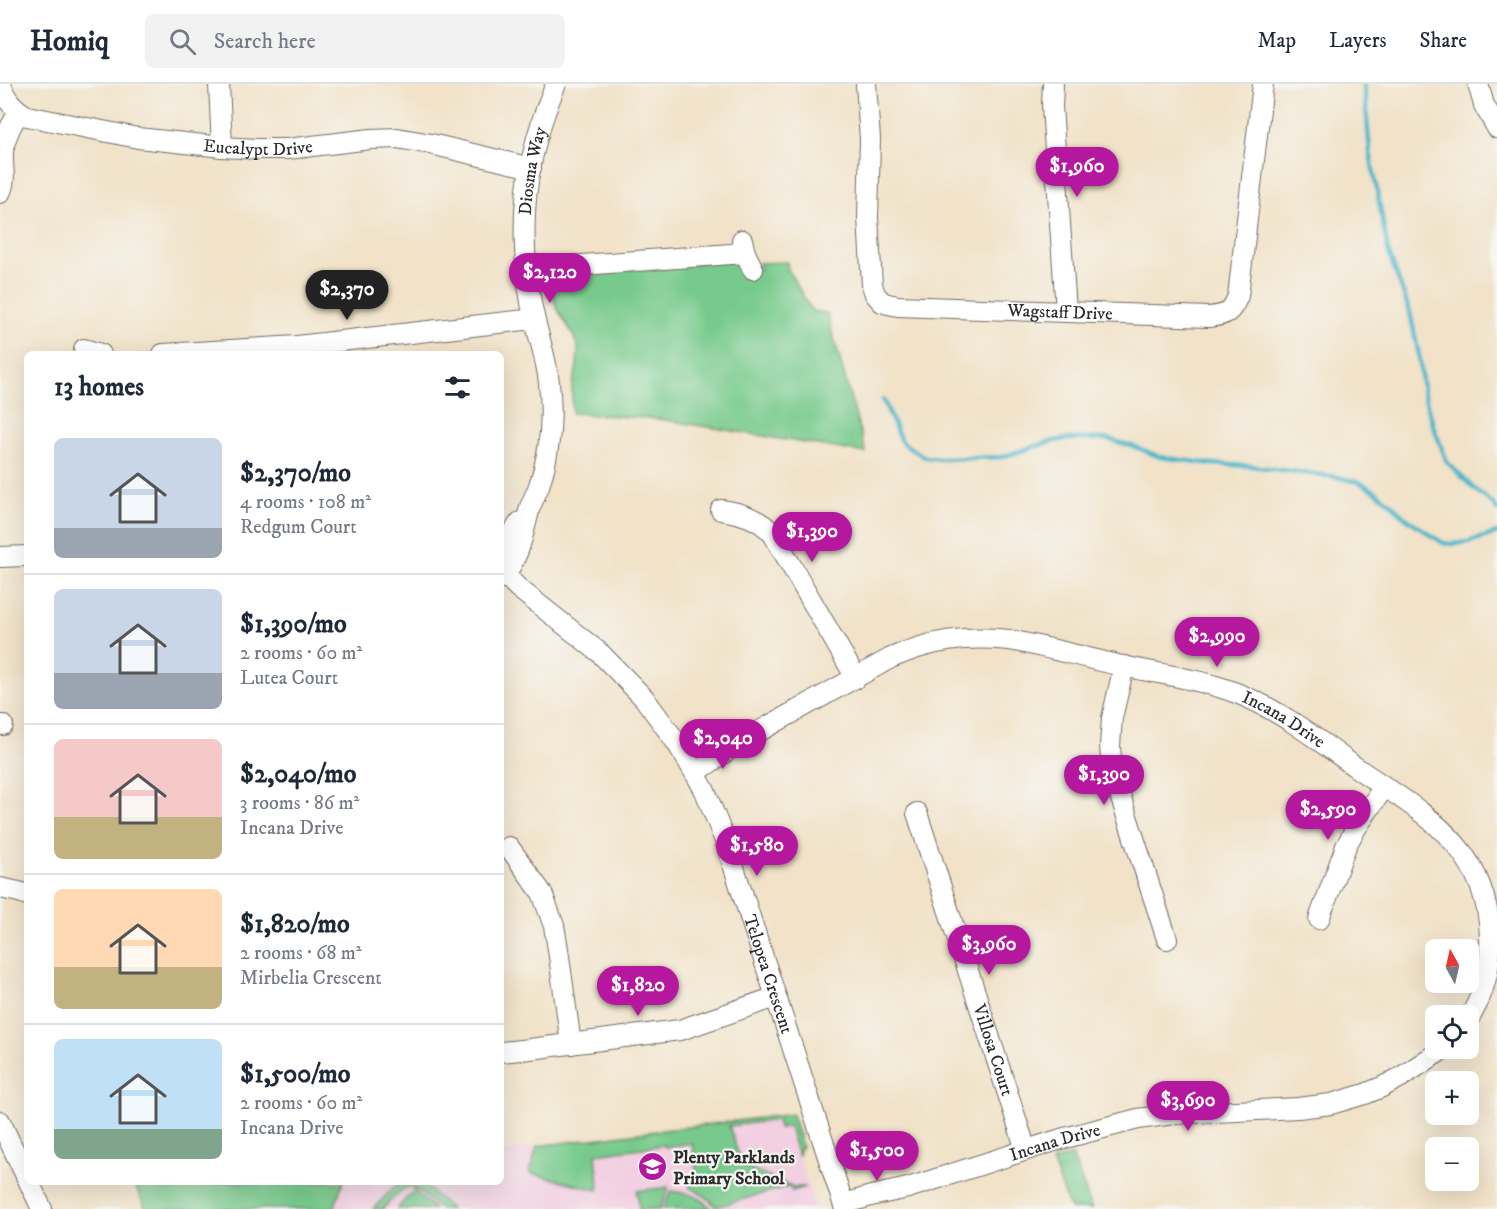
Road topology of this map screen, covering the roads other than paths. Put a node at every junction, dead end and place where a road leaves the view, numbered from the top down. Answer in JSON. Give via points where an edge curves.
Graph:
{"nodes":[{"id":1,"x":1,"y":84,"type":"edge"},
{"id":2,"x":219,"y":84,"type":"edge"},
{"id":3,"x":556,"y":84,"type":"edge"},
{"id":4,"x":866,"y":84,"type":"edge"},
{"id":5,"x":1053,"y":84,"type":"edge"},
{"id":6,"x":1263,"y":84,"type":"edge"},
{"id":7,"x":1478,"y":84,"type":"edge"},
{"id":8,"x":1484,"y":105,"type":"junction"},
{"id":9,"x":19,"y":112,"type":"junction"},
{"id":10,"x":1497,"y":128,"type":"edge"},
{"id":11,"x":1497,"y":138,"type":"edge"},
{"id":12,"x":222,"y":147,"type":"junction"},
{"id":13,"x":531,"y":168,"type":"junction"},
{"id":14,"x":0,"y":192,"type":"edge"},
{"id":15,"x":747,"y":254,"type":"dead end"},
{"id":16,"x":527,"y":269,"type":"junction"},
{"id":17,"x":1066,"y":311,"type":"junction"},
{"id":18,"x":534,"y":319,"type":"junction"},
{"id":19,"x":213,"y":351,"type":"edge"},
{"id":20,"x":530,"y":508,"type":"junction"},
{"id":21,"x":721,"y":510,"type":"dead end"},
{"id":22,"x":504,"y":549,"type":"edge"},
{"id":23,"x":24,"y":556,"type":"edge"},
{"id":24,"x":0,"y":557,"type":"edge"},
{"id":25,"x":504,"y":576,"type":"edge"},
{"id":26,"x":504,"y":582,"type":"edge"},
{"id":27,"x":1124,"y":666,"type":"junction"},
{"id":28,"x":856,"y":678,"type":"junction"},
{"id":29,"x":693,"y":769,"type":"junction"},
{"id":30,"x":1384,"y":787,"type":"junction"},
{"id":31,"x":917,"y":813,"type":"dead end"},
{"id":32,"x":509,"y":847,"type":"dead end"},
{"id":33,"x":0,"y":888,"type":"edge"},
{"id":34,"x":24,"y":894,"type":"edge"},
{"id":35,"x":1319,"y":919,"type":"dead end"},
{"id":36,"x":1167,"y":939,"type":"dead end"},
{"id":37,"x":776,"y":997,"type":"junction"},
{"id":38,"x":1477,"y":1005,"type":"edge"},
{"id":39,"x":571,"y":1044,"type":"junction"},
{"id":40,"x":504,"y":1052,"type":"edge"},
{"id":41,"x":1430,"y":1059,"type":"edge"},
{"id":42,"x":0,"y":1121,"type":"edge"},
{"id":43,"x":1026,"y":1150,"type":"junction"},
{"id":44,"x":24,"y":1172,"type":"edge"},
{"id":45,"x":30,"y":1185,"type":"edge"},
{"id":46,"x":849,"y":1207,"type":"edge"},
{"id":47,"x":42,"y":1209,"type":"edge"}],
"edges":[{"from":1,"to":9,"type":"street","via":[[7,99]]},
{"from":2,"to":12,"type":"street"},
{"from":3,"to":13,"type":"street","name":"Diosma Way"},
{"from":4,"to":17,"type":"street","name":"Wagstaff Drive","via":[[870,139],[868,233],[872,285],[878,298],[898,306]]},
{"from":5,"to":17,"type":"street"},
{"from":6,"to":17,"type":"street","name":"Wagstaff Drive","via":[[1238,296],[1231,310],[1209,317]]},
{"from":7,"to":8,"type":"street"},
{"from":8,"to":10,"type":"street"},
{"from":8,"to":11,"type":"street","via":[[1489,127]]},
{"from":9,"to":12,"type":"street","name":"Eucalypt Drive","via":[[138,138]]},
{"from":9,"to":14,"type":"street","via":[[4,145],[4,185]]},
{"from":12,"to":13,"type":"street","name":"Eucalypt Drive","via":[[287,149],[397,138]]},
{"from":13,"to":16,"type":"street","name":"Diosma Way","via":[[525,222]]},
{"from":15,"to":16,"type":"street"},
{"from":16,"to":18,"type":"street","name":"Diosma Way"},
{"from":18,"to":19,"type":"street","via":[[297,346]]},
{"from":18,"to":20,"type":"street","name":"Diosma Way","via":[[549,380],[550,437]]},
{"from":20,"to":22,"type":"street","name":"Diosma Way"},
{"from":20,"to":25,"type":"street","name":"Diosma Way","via":[[524,536]]},
{"from":21,"to":28,"type":"street","via":[[750,517],[768,527]]},
{"from":23,"to":24,"type":"street"},
{"from":26,"to":29,"type":"street","name":"Telopea Crescent","via":[[514,599],[554,617],[622,675],[661,720]]},
{"from":27,"to":28,"type":"street","name":"Incana Drive","via":[[1024,643],[968,638],[910,650]]},
{"from":27,"to":30,"type":"street","name":"Incana Drive","via":[[1219,687],[1254,700]]},
{"from":27,"to":36,"type":"street","via":[[1112,718],[1111,759]]},
{"from":28,"to":29,"type":"street","name":"Incana Drive"},
{"from":29,"to":37,"type":"street","name":"Telopea Crescent","via":[[727,846]]},
{"from":30,"to":35,"type":"street","via":[[1346,846]]},
{"from":30,"to":38,"type":"street","name":"Incana Drive","via":[[1451,838],[1470,863],[1484,895],[1490,925],[1490,958]]},
{"from":31,"to":43,"type":"street","name":"Villosa Court"},
{"from":32,"to":39,"type":"street","via":[[548,907]]},
{"from":33,"to":34,"type":"street"},
{"from":37,"to":39,"type":"street","via":[[680,1030]]},
{"from":37,"to":46,"type":"street","name":"Telopea Crescent"},
{"from":39,"to":40,"type":"street"},
{"from":41,"to":43,"type":"street","name":"Incana Drive","via":[[1382,1087],[1331,1104],[1154,1116]]},
{"from":42,"to":44,"type":"street"},
{"from":43,"to":46,"type":"street","name":"Incana Drive"},
{"from":45,"to":47,"type":"street"}]}
